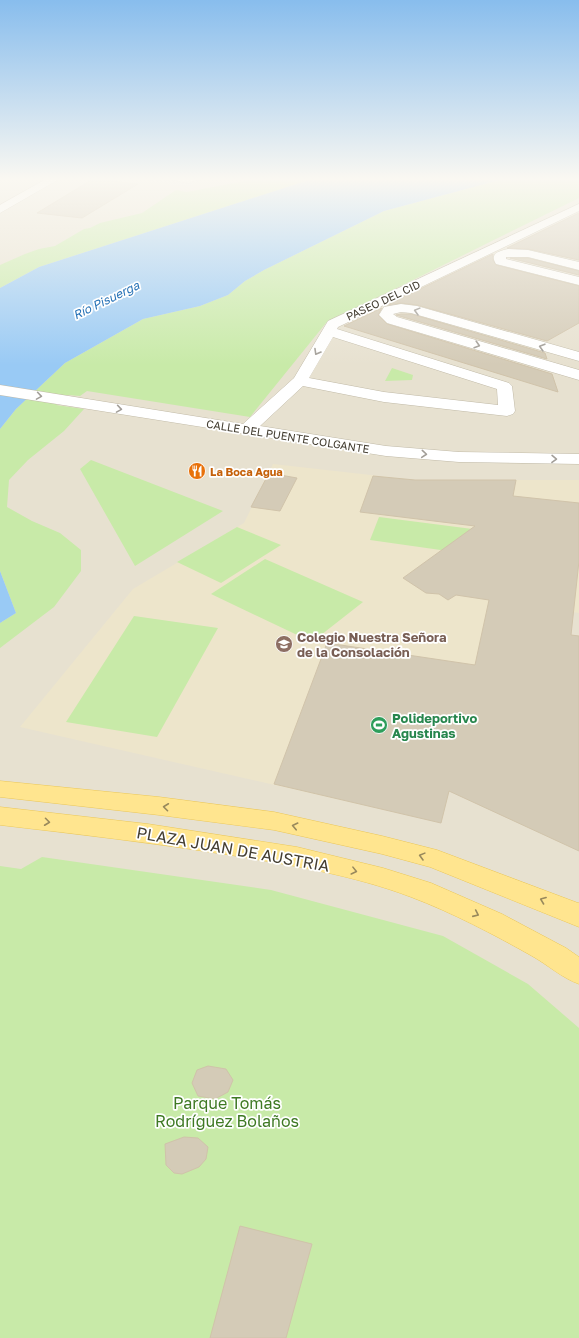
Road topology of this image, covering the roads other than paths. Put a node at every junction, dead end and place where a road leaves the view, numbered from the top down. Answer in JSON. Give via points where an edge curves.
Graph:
{"nodes":[{"id":1,"x":509,"y":240,"type":"edge"},
{"id":2,"x":579,"y":266,"type":"edge"},
{"id":3,"x":579,"y":281,"type":"edge"},
{"id":4,"x":329,"y":331,"type":"junction"},
{"id":5,"x":579,"y":357,"type":"edge"},
{"id":6,"x":579,"y":375,"type":"edge"},
{"id":7,"x":300,"y":381,"type":"junction"},
{"id":8,"x":0,"y":390,"type":"edge"},
{"id":9,"x":247,"y":429,"type":"junction"},
{"id":10,"x":579,"y":459,"type":"edge"},
{"id":11,"x":10,"y":790,"type":"edge"},
{"id":12,"x":4,"y":817,"type":"edge"},
{"id":13,"x":575,"y":911,"type":"edge"},
{"id":14,"x":579,"y":972,"type":"edge"}],
"edges":[{"from":1,"to":4,"type":"street","name":"PASEO DEL CID","via":[[333,324]]},
{"from":2,"to":3,"type":"street","via":[[517,251],[500,255],[500,261]]},
{"from":4,"to":7,"type":"street","name":"PASEO DEL CID","one_way":true},
{"from":4,"to":7,"type":"street","via":[[504,386],[507,411],[384,397]]},
{"from":5,"to":6,"type":"street","one_way":true,"via":[[412,309],[390,310],[386,315],[392,320]]},
{"from":7,"to":9,"type":"street","name":"PASEO DEL CID"},
{"from":8,"to":9,"type":"street","name":"CALLE DEL PUENTE COLGANTE","one_way":true},
{"from":9,"to":10,"type":"street","name":"CALLE DEL PUENTE COLGANTE","one_way":true,"via":[[386,451],[459,457]]},
{"from":13,"to":11,"type":"main road","name":"PLAZA JUAN DE AUSTRIA","one_way":true,"via":[[437,860],[274,821]]},
{"from":12,"to":14,"type":"main road","name":"PLAZA JUAN DE AUSTRIA","one_way":true,"via":[[148,833],[297,856],[383,878],[421,890],[492,921],[556,956]]}]}
